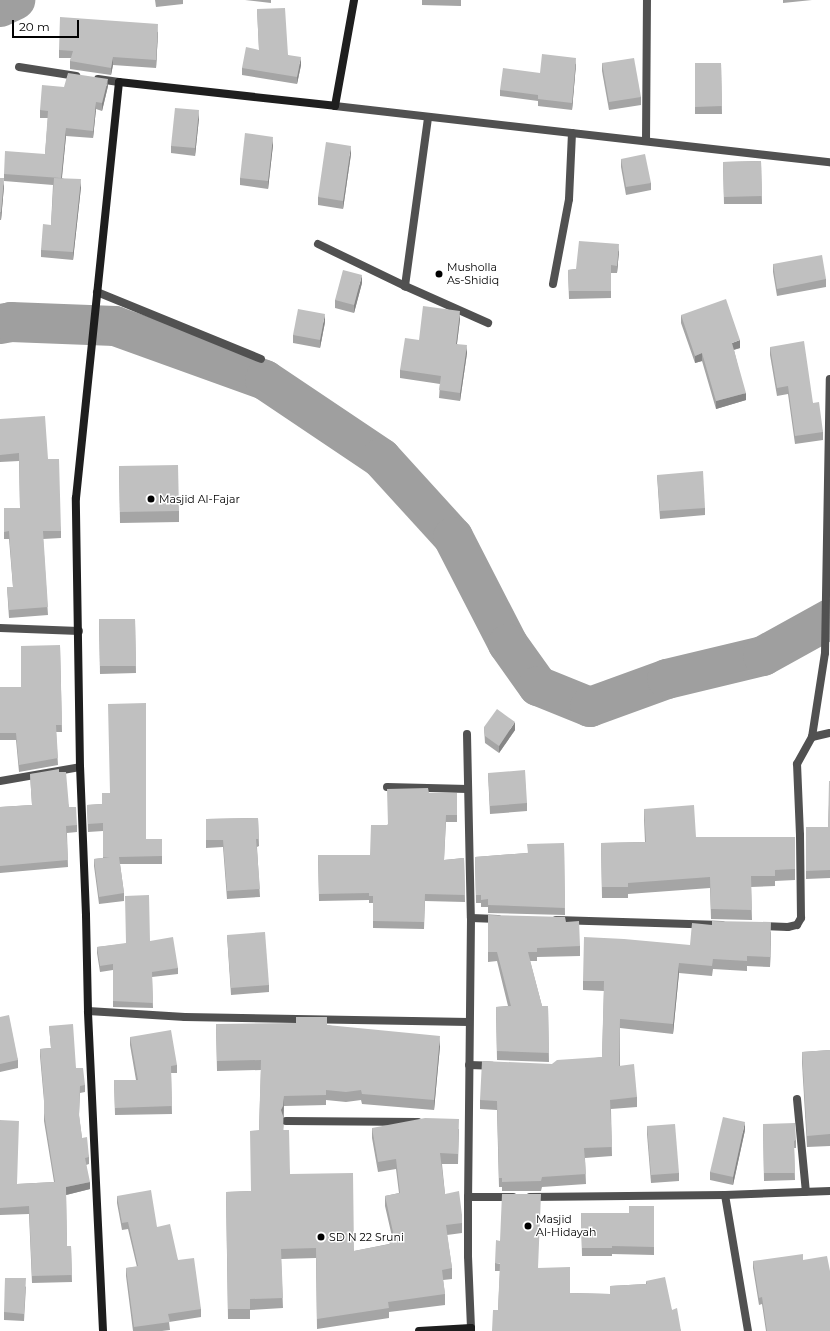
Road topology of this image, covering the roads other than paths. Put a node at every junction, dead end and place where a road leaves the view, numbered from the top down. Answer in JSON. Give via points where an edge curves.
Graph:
{"nodes":[{"id":1,"x":354,"y":0,"type":"edge"},
{"id":2,"x":647,"y":0,"type":"edge"},
{"id":3,"x":19,"y":67,"type":"dead end"},
{"id":4,"x":119,"y":82,"type":"junction"},
{"id":5,"x":335,"y":106,"type":"junction"},
{"id":6,"x":428,"y":118,"type":"junction"},
{"id":7,"x":572,"y":133,"type":"junction"},
{"id":8,"x":646,"y":141,"type":"junction"},
{"id":9,"x":830,"y":162,"type":"edge"},
{"id":10,"x":318,"y":244,"type":"dead end"},
{"id":11,"x":553,"y":284,"type":"dead end"},
{"id":12,"x":405,"y":286,"type":"junction"},
{"id":13,"x":96,"y":295,"type":"junction"},
{"id":14,"x":488,"y":323,"type":"dead end"},
{"id":15,"x":261,"y":359,"type":"dead end"},
{"id":16,"x":830,"y":379,"type":"edge"},
{"id":17,"x":0,"y":628,"type":"edge"},
{"id":18,"x":78,"y":631,"type":"junction"},
{"id":19,"x":830,"y":733,"type":"edge"},
{"id":20,"x":467,"y":734,"type":"dead end"},
{"id":21,"x":812,"y":737,"type":"junction"},
{"id":22,"x":80,"y":767,"type":"junction"},
{"id":23,"x":0,"y":781,"type":"edge"},
{"id":24,"x":387,"y":787,"type":"edge"},
{"id":25,"x":468,"y":789,"type":"junction"},
{"id":26,"x":471,"y":918,"type":"junction"},
{"id":27,"x":511,"y":919,"type":"edge"},
{"id":28,"x":550,"y":920,"type":"edge"},
{"id":29,"x":733,"y":925,"type":"edge"},
{"id":30,"x":756,"y":926,"type":"edge"},
{"id":31,"x":88,"y":1011,"type":"junction"},
{"id":32,"x":469,"y":1022,"type":"junction"},
{"id":33,"x":469,"y":1065,"type":"junction"},
{"id":34,"x":499,"y":1066,"type":"edge"},
{"id":35,"x":797,"y":1099,"type":"dead end"},
{"id":36,"x":286,"y":1121,"type":"dead end"},
{"id":37,"x":429,"y":1122,"type":"edge"},
{"id":38,"x":830,"y":1191,"type":"edge"},
{"id":39,"x":806,"y":1192,"type":"junction"},
{"id":40,"x":725,"y":1195,"type":"junction"},
{"id":41,"x":468,"y":1198,"type":"junction"},
{"id":42,"x":471,"y":1330,"type":"edge"},
{"id":43,"x":103,"y":1331,"type":"edge"},
{"id":44,"x":419,"y":1331,"type":"edge"},
{"id":45,"x":748,"y":1331,"type":"edge"}],
"edges":[{"from":1,"to":5,"type":"street"},
{"from":2,"to":8,"type":"street"},
{"from":3,"to":4,"type":"street"},
{"from":4,"to":5,"type":"street"},
{"from":4,"to":13,"type":"street"},
{"from":5,"to":6,"type":"street"},
{"from":6,"to":7,"type":"street"},
{"from":6,"to":12,"type":"street"},
{"from":7,"to":8,"type":"street"},
{"from":7,"to":11,"type":"street","via":[[569,199]]},
{"from":8,"to":9,"type":"street"},
{"from":10,"to":12,"type":"street"},
{"from":12,"to":14,"type":"street"},
{"from":13,"to":15,"type":"street"},
{"from":13,"to":18,"type":"street","via":[[76,498]]},
{"from":16,"to":21,"type":"street","via":[[825,653]]},
{"from":17,"to":18,"type":"street"},
{"from":18,"to":22,"type":"street"},
{"from":19,"to":21,"type":"street"},
{"from":20,"to":25,"type":"street"},
{"from":21,"to":30,"type":"street","via":[[797,764],[801,918],[796,925],[788,927]]},
{"from":22,"to":23,"type":"street"},
{"from":22,"to":31,"type":"street"},
{"from":24,"to":25,"type":"street"},
{"from":25,"to":26,"type":"street"},
{"from":26,"to":27,"type":"street"},
{"from":26,"to":32,"type":"street"},
{"from":28,"to":29,"type":"street"},
{"from":31,"to":32,"type":"street","via":[[185,1017]]},
{"from":31,"to":43,"type":"street"},
{"from":32,"to":33,"type":"street"},
{"from":33,"to":34,"type":"street"},
{"from":33,"to":41,"type":"street","via":[[465,1122]]},
{"from":35,"to":39,"type":"street"},
{"from":36,"to":37,"type":"street"},
{"from":38,"to":39,"type":"street"},
{"from":39,"to":40,"type":"street"},
{"from":40,"to":41,"type":"street"},
{"from":40,"to":45,"type":"street"},
{"from":41,"to":42,"type":"street"},
{"from":42,"to":44,"type":"street"}]}
